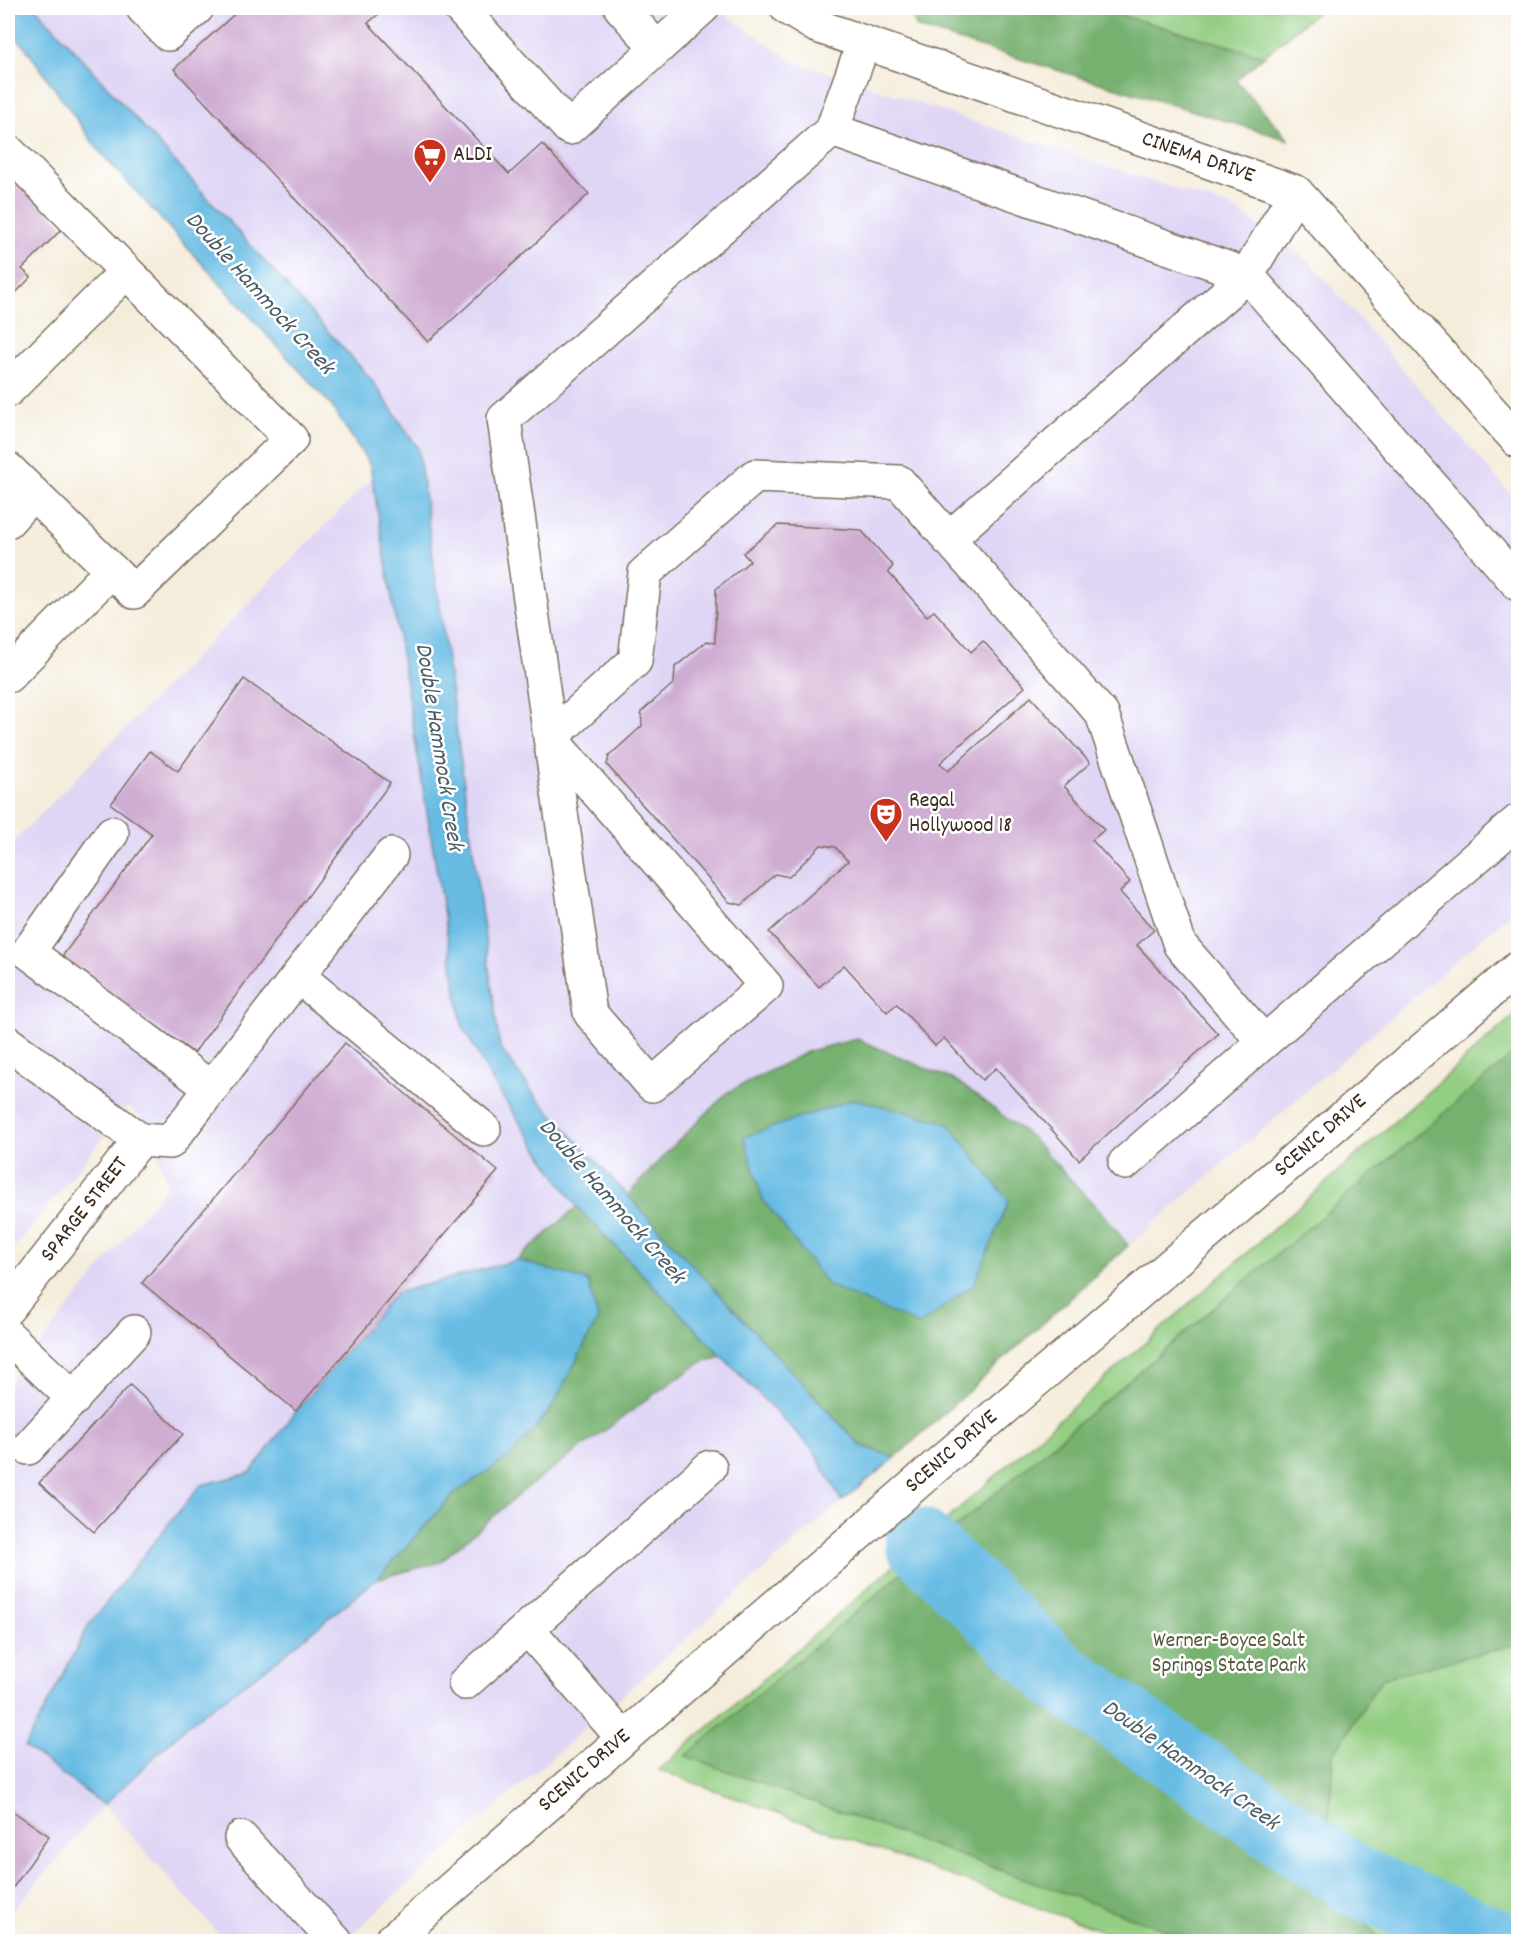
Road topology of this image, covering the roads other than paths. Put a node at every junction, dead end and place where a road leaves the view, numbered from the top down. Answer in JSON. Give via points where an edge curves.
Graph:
{"nodes":[{"id":1,"x":143,"y":8,"type":"edge"},
{"id":2,"x":197,"y":8,"type":"edge"},
{"id":3,"x":460,"y":8,"type":"edge"},
{"id":4,"x":621,"y":8,"type":"edge"},
{"id":5,"x":702,"y":8,"type":"edge"},
{"id":6,"x":787,"y":8,"type":"edge"},
{"id":7,"x":864,"y":42,"type":"junction"},
{"id":8,"x":657,"y":48,"type":"junction"},
{"id":9,"x":832,"y":130,"type":"junction"},
{"id":10,"x":8,"y":151,"type":"edge"},
{"id":11,"x":1296,"y":192,"type":"junction"},
{"id":12,"x":126,"y":272,"type":"junction"},
{"id":13,"x":1247,"y":276,"type":"junction"},
{"id":14,"x":8,"y":390,"type":"edge"},
{"id":15,"x":1518,"y":441,"type":"edge"},
{"id":16,"x":8,"y":469,"type":"edge"},
{"id":17,"x":33,"y":494,"type":"junction"},
{"id":18,"x":8,"y":521,"type":"edge"},
{"id":19,"x":948,"y":538,"type":"junction"},
{"id":20,"x":112,"y":570,"type":"junction"},
{"id":21,"x":1518,"y":584,"type":"edge"},
{"id":22,"x":8,"y":676,"type":"edge"},
{"id":23,"x":550,"y":738,"type":"junction"},
{"id":24,"x":1518,"y":822,"type":"edge"},
{"id":25,"x":112,"y":833,"type":"dead end"},
{"id":26,"x":391,"y":855,"type":"dead end"},
{"id":27,"x":1518,"y":968,"type":"edge"},
{"id":28,"x":298,"y":976,"type":"junction"},
{"id":29,"x":1264,"y":1042,"type":"junction"},
{"id":30,"x":8,"y":1043,"type":"edge"},
{"id":31,"x":211,"y":1088,"type":"junction"},
{"id":32,"x":484,"y":1129,"type":"dead end"},
{"id":33,"x":140,"y":1140,"type":"junction"},
{"id":34,"x":1125,"y":1163,"type":"dead end"},
{"id":35,"x":8,"y":1308,"type":"edge"},
{"id":36,"x":134,"y":1332,"type":"dead end"},
{"id":37,"x":8,"y":1336,"type":"edge"},
{"id":38,"x":74,"y":1399,"type":"junction"},
{"id":39,"x":28,"y":1448,"type":"dead end"},
{"id":40,"x":710,"y":1467,"type":"dead end"},
{"id":41,"x":527,"y":1628,"type":"junction"},
{"id":42,"x":465,"y":1683,"type":"dead end"},
{"id":43,"x":623,"y":1738,"type":"junction"},
{"id":44,"x":240,"y":1838,"type":"dead end"},
{"id":45,"x":336,"y":1941,"type":"edge"},
{"id":46,"x":390,"y":1941,"type":"edge"}],
"edges":[{"from":1,"to":2,"type":"street","via":[[168,34]]},
{"from":3,"to":8,"type":"street","via":[[569,128]]},
{"from":4,"to":8,"type":"street"},
{"from":5,"to":8,"type":"street"},
{"from":6,"to":7,"type":"street","name":"CINEMA DRIVE","via":[[817,26]]},
{"from":7,"to":9,"type":"street"},
{"from":7,"to":11,"type":"street","name":"CINEMA DRIVE"},
{"from":9,"to":13,"type":"street"},
{"from":9,"to":23,"type":"street","via":[[504,419]]},
{"from":10,"to":12,"type":"street"},
{"from":11,"to":13,"type":"street"},
{"from":11,"to":15,"type":"street","name":"CINEMA DRIVE"},
{"from":12,"to":14,"type":"street"},
{"from":12,"to":20,"type":"street","via":[[291,439],[134,592]]},
{"from":13,"to":19,"type":"street"},
{"from":13,"to":21,"type":"street"},
{"from":16,"to":17,"type":"street"},
{"from":17,"to":18,"type":"street"},
{"from":17,"to":20,"type":"street"},
{"from":19,"to":23,"type":"street","via":[[899,482],[755,476],[645,573],[635,661]]},
{"from":19,"to":29,"type":"street","via":[[1102,714],[1180,945]]},
{"from":20,"to":22,"type":"street"},
{"from":23,"to":23,"type":"street","via":[[590,1013],[652,1084],[766,986]]},
{"from":24,"to":29,"type":"street"},
{"from":25,"to":31,"type":"street","via":[[28,952]]},
{"from":26,"to":28,"type":"street"},
{"from":27,"to":43,"type":"street","name":"SCENIC DRIVE"},
{"from":28,"to":31,"type":"street"},
{"from":28,"to":32,"type":"street"},
{"from":29,"to":34,"type":"street"},
{"from":30,"to":33,"type":"street"},
{"from":31,"to":33,"type":"street","via":[[170,1142]]},
{"from":33,"to":35,"type":"street","name":"SPARGE STREET"},
{"from":36,"to":38,"type":"street"},
{"from":37,"to":38,"type":"street"},
{"from":38,"to":39,"type":"street"},
{"from":40,"to":41,"type":"street"},
{"from":41,"to":42,"type":"street"},
{"from":41,"to":43,"type":"street"},
{"from":43,"to":46,"type":"street","name":"SCENIC DRIVE"},
{"from":44,"to":45,"type":"street"}]}
